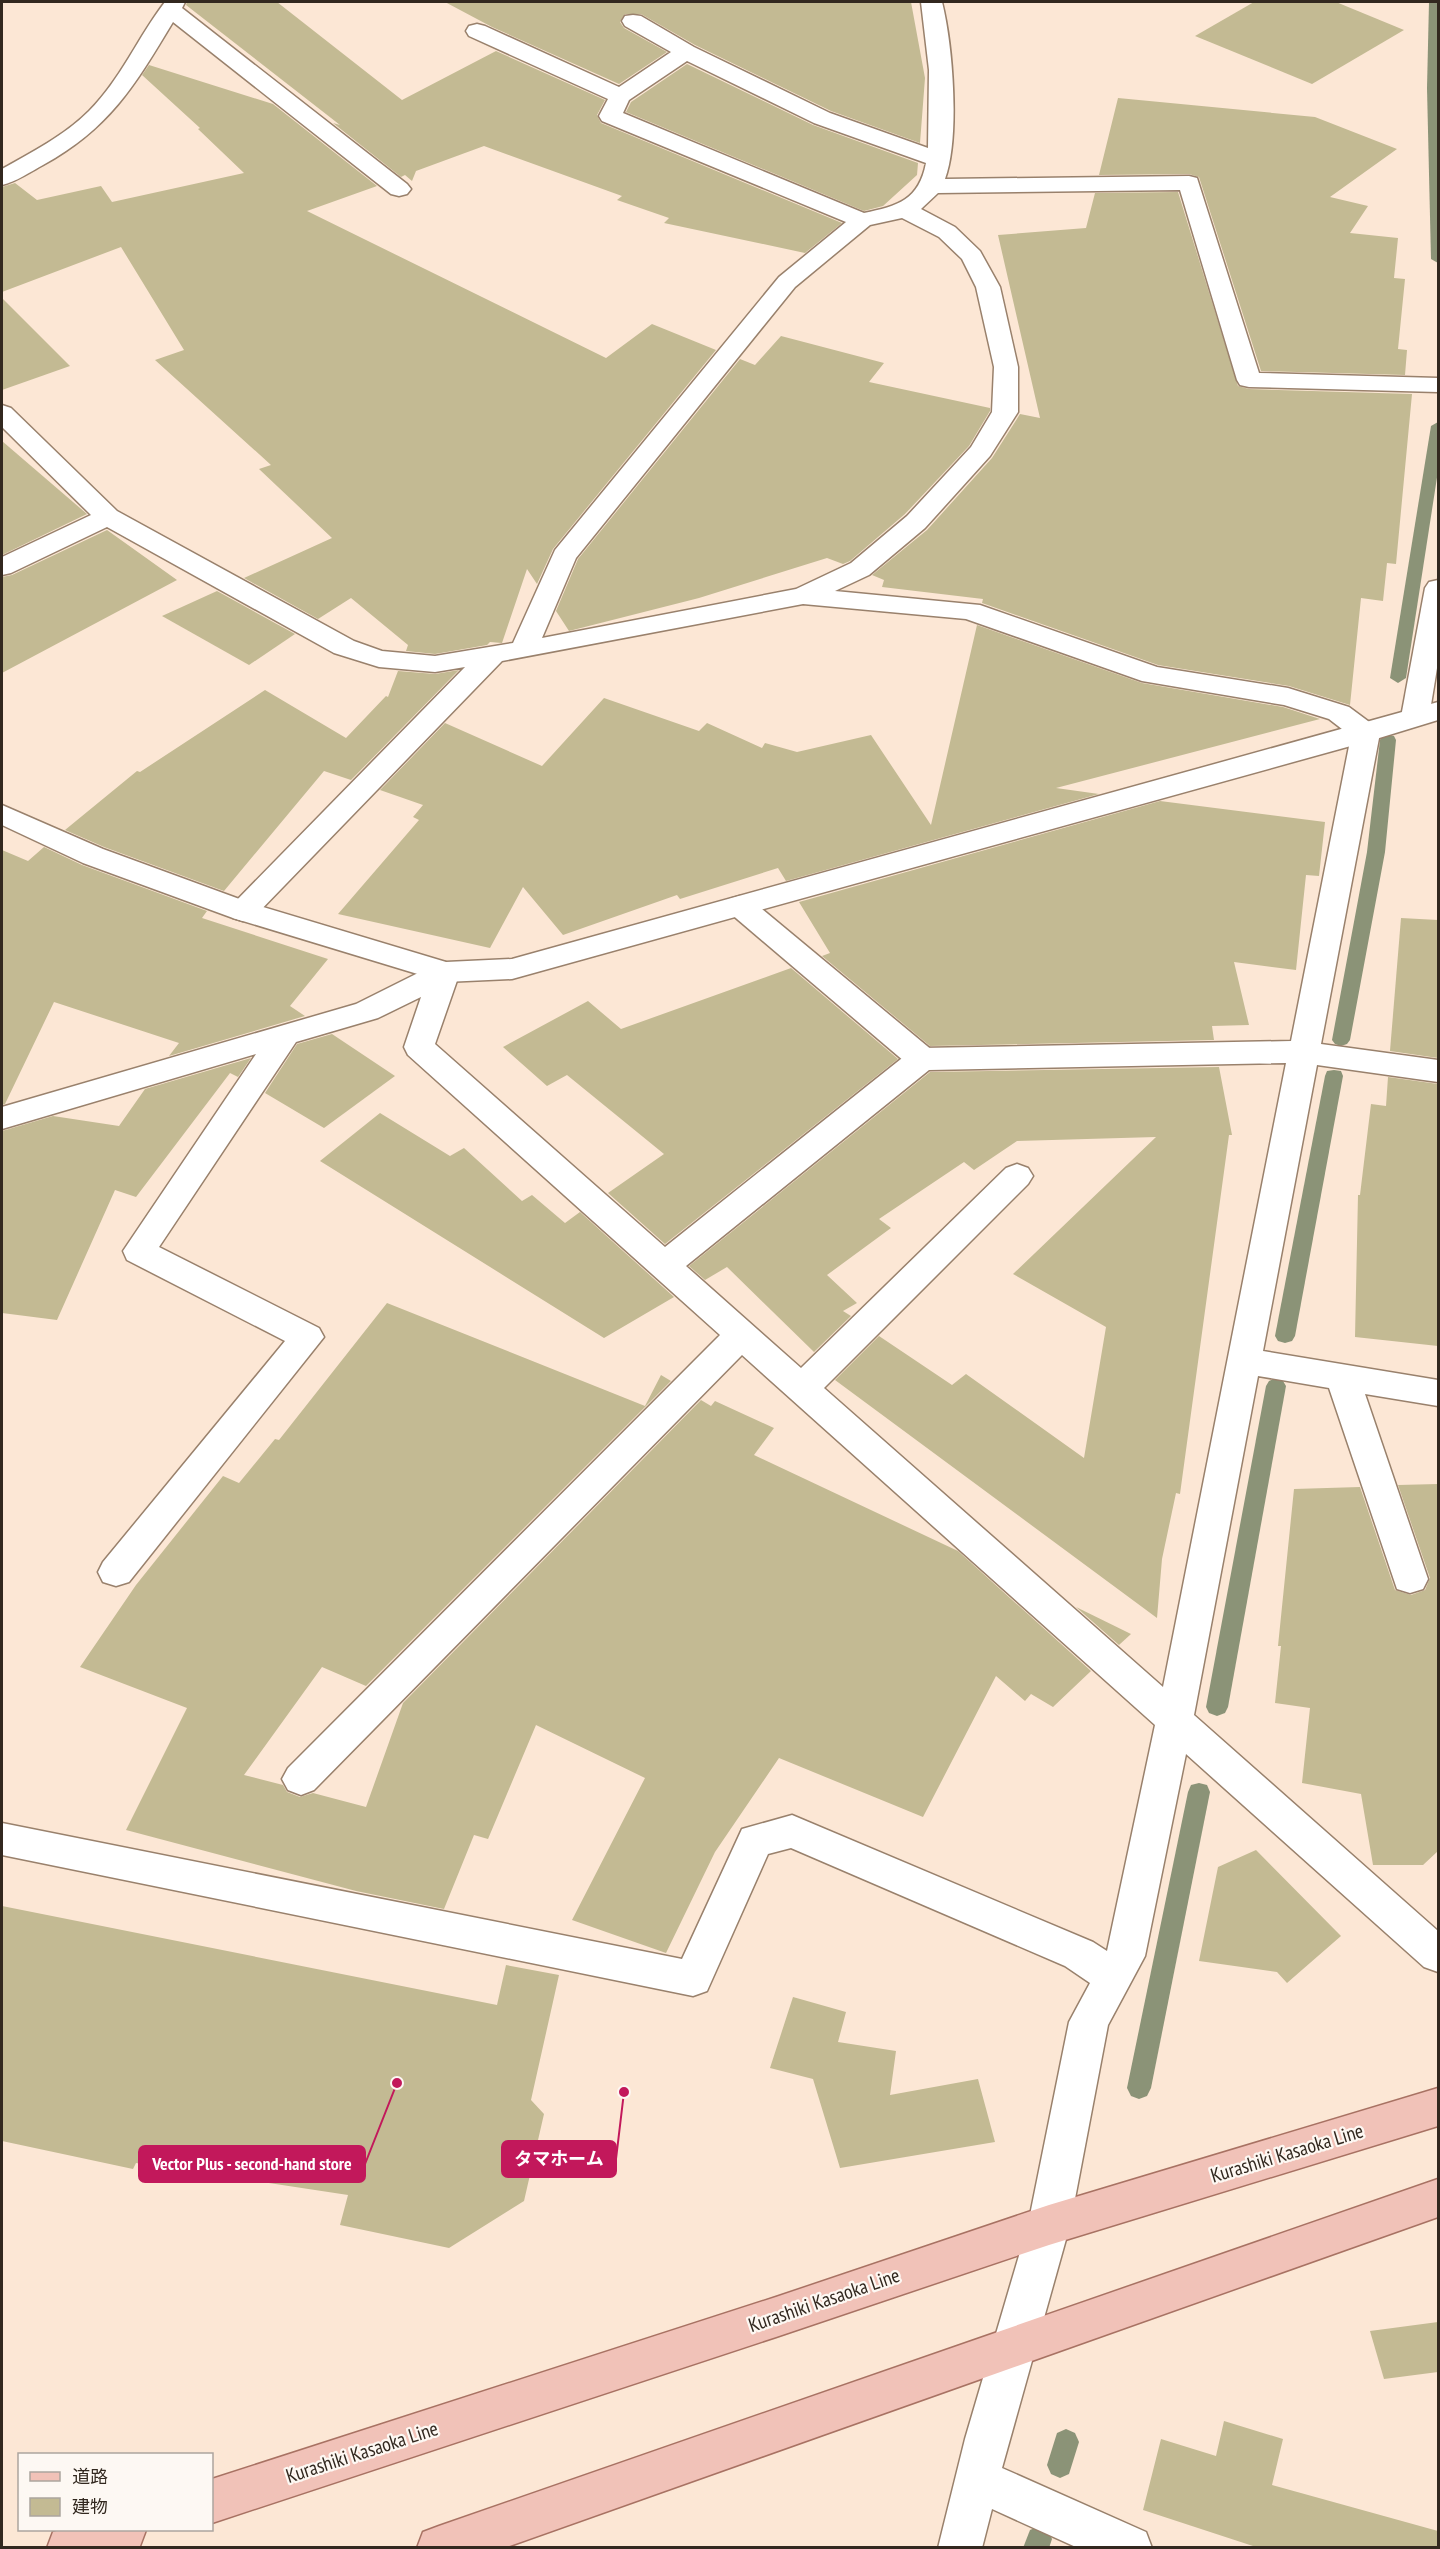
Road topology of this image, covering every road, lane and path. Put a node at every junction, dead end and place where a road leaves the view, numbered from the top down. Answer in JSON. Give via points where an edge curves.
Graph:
{"nodes":[{"id":1,"x":932,"y":2,"type":"edge"},
{"id":2,"x":172,"y":5,"type":"edge"},
{"id":3,"x":633,"y":21,"type":"dead end"},
{"id":4,"x":477,"y":31,"type":"dead end"},
{"id":5,"x":686,"y":52,"type":"junction"},
{"id":6,"x":620,"y":96,"type":"junction"},
{"id":7,"x":940,"y":160,"type":"junction"},
{"id":8,"x":2,"y":178,"type":"edge"},
{"id":9,"x":930,"y":186,"type":"junction"},
{"id":10,"x":399,"y":189,"type":"dead end"},
{"id":11,"x":905,"y":210,"type":"junction"},
{"id":12,"x":862,"y":220,"type":"junction"},
{"id":13,"x":1438,"y":386,"type":"edge"},
{"id":14,"x":2,"y":412,"type":"edge"},
{"id":15,"x":108,"y":517,"type":"junction"},
{"id":16,"x":2,"y":567,"type":"edge"},
{"id":17,"x":1438,"y":588,"type":"edge"},
{"id":18,"x":803,"y":596,"type":"junction"},
{"id":19,"x":523,"y":650,"type":"junction"},
{"id":20,"x":494,"y":654,"type":"junction"},
{"id":21,"x":1427,"y":714,"type":"edge"},
{"id":22,"x":1366,"y":733,"type":"junction"},
{"id":23,"x":2,"y":814,"type":"edge"},
{"id":24,"x":740,"y":906,"type":"junction"},
{"id":25,"x":243,"y":911,"type":"junction"},
{"id":26,"x":445,"y":972,"type":"junction"},
{"id":27,"x":286,"y":1034,"type":"junction"},
{"id":28,"x":1304,"y":1052,"type":"junction"},
{"id":29,"x":922,"y":1059,"type":"junction"},
{"id":30,"x":1438,"y":1071,"type":"edge"},
{"id":31,"x":2,"y":1118,"type":"edge"},
{"id":32,"x":1017,"y":1176,"type":"dead end"},
{"id":33,"x":665,"y":1264,"type":"junction"},
{"id":34,"x":741,"y":1335,"type":"junction"},
{"id":35,"x":1244,"y":1361,"type":"junction"},
{"id":36,"x":1342,"y":1377,"type":"junction"},
{"id":37,"x":803,"y":1388,"type":"junction"},
{"id":38,"x":1438,"y":1393,"type":"edge"},
{"id":39,"x":116,"y":1572,"type":"dead end"},
{"id":40,"x":1410,"y":1579,"type":"dead end"},
{"id":41,"x":1175,"y":1718,"type":"junction"},
{"id":42,"x":301,"y":1779,"type":"dead end"},
{"id":43,"x":2,"y":1839,"type":"edge"},
{"id":44,"x":1438,"y":1955,"type":"edge"},
{"id":45,"x":1114,"y":1977,"type":"junction"},
{"id":46,"x":1438,"y":2107,"type":"edge"},
{"id":47,"x":1438,"y":2199,"type":"edge"},
{"id":48,"x":1049,"y":2224,"type":"junction"},
{"id":49,"x":1015,"y":2345,"type":"junction"},
{"id":50,"x":978,"y":2480,"type":"junction"},
{"id":51,"x":213,"y":2501,"type":"edge"},
{"id":52,"x":118,"y":2531,"type":"edge"},
{"id":53,"x":69,"y":2547,"type":"edge"},
{"id":54,"x":439,"y":2547,"type":"edge"},
{"id":55,"x":960,"y":2547,"type":"edge"},
{"id":56,"x":1130,"y":2547,"type":"edge"}],
"edges":[{"from":1,"to":7,"type":"street","via":[[940,53]]},
{"from":2,"to":8,"type":"street","via":[[110,100],[84,128]]},
{"from":2,"to":10,"type":"street"},
{"from":3,"to":5,"type":"street"},
{"from":4,"to":6,"type":"street"},
{"from":5,"to":6,"type":"street"},
{"from":5,"to":7,"type":"street","via":[[822,118]]},
{"from":6,"to":12,"type":"street","via":[[610,116]]},
{"from":7,"to":9,"type":"street"},
{"from":9,"to":11,"type":"street"},
{"from":9,"to":13,"type":"street","via":[[1189,183],[1249,380]]},
{"from":11,"to":12,"type":"street"},
{"from":11,"to":18,"type":"street","via":[[947,232],[972,256],[988,287],[1006,367],[1005,412],[981,451],[916,522],[860,569]]},
{"from":12,"to":19,"type":"street","via":[[787,282],[564,556]]},
{"from":14,"to":15,"type":"street"},
{"from":15,"to":16,"type":"street"},
{"from":15,"to":20,"type":"street","via":[[344,647],[379,659],[435,664]]},
{"from":17,"to":21,"type":"street"},
{"from":18,"to":19,"type":"street"},
{"from":18,"to":22,"type":"street","via":[[970,611],[1152,675],[1288,697],[1339,713]]},
{"from":19,"to":20,"type":"street"},
{"from":20,"to":25,"type":"street"},
{"from":21,"to":22,"type":"street"},
{"from":22,"to":24,"type":"street"},
{"from":22,"to":28,"type":"street"},
{"from":23,"to":25,"type":"street","via":[[93,856]]},
{"from":24,"to":26,"type":"street","via":[[512,969]]},
{"from":24,"to":29,"type":"street"},
{"from":25,"to":26,"type":"street"},
{"from":26,"to":27,"type":"street","via":[[367,1011]]},
{"from":26,"to":33,"type":"street","via":[[419,1047]]},
{"from":27,"to":31,"type":"street"},
{"from":27,"to":39,"type":"street","via":[[139,1251],[306,1337]]},
{"from":28,"to":29,"type":"street"},
{"from":28,"to":30,"type":"street"},
{"from":28,"to":35,"type":"street"},
{"from":29,"to":33,"type":"street"},
{"from":32,"to":37,"type":"street"},
{"from":33,"to":34,"type":"street"},
{"from":34,"to":37,"type":"street"},
{"from":34,"to":42,"type":"street"},
{"from":35,"to":36,"type":"street"},
{"from":35,"to":41,"type":"street"},
{"from":36,"to":38,"type":"street"},
{"from":36,"to":40,"type":"street"},
{"from":37,"to":41,"type":"street"},
{"from":41,"to":44,"type":"street"},
{"from":41,"to":45,"type":"street","via":[[1125,1956]]},
{"from":43,"to":45,"type":"street","via":[[693,1979],[755,1841],[792,1831],[1079,1954]]},
{"from":45,"to":48,"type":"street","via":[[1089,2022]]},
{"from":46,"to":48,"type":"main road","name":"Kurashiki Kasaoka Line"},
{"from":47,"to":49,"type":"main road"},
{"from":48,"to":49,"type":"street"},
{"from":48,"to":51,"type":"main road","name":"Kurashiki Kasaoka Line"},
{"from":49,"to":50,"type":"street"},
{"from":49,"to":54,"type":"main road"},
{"from":50,"to":55,"type":"street"},
{"from":50,"to":56,"type":"street"},
{"from":52,"to":53,"type":"main road"}]}
